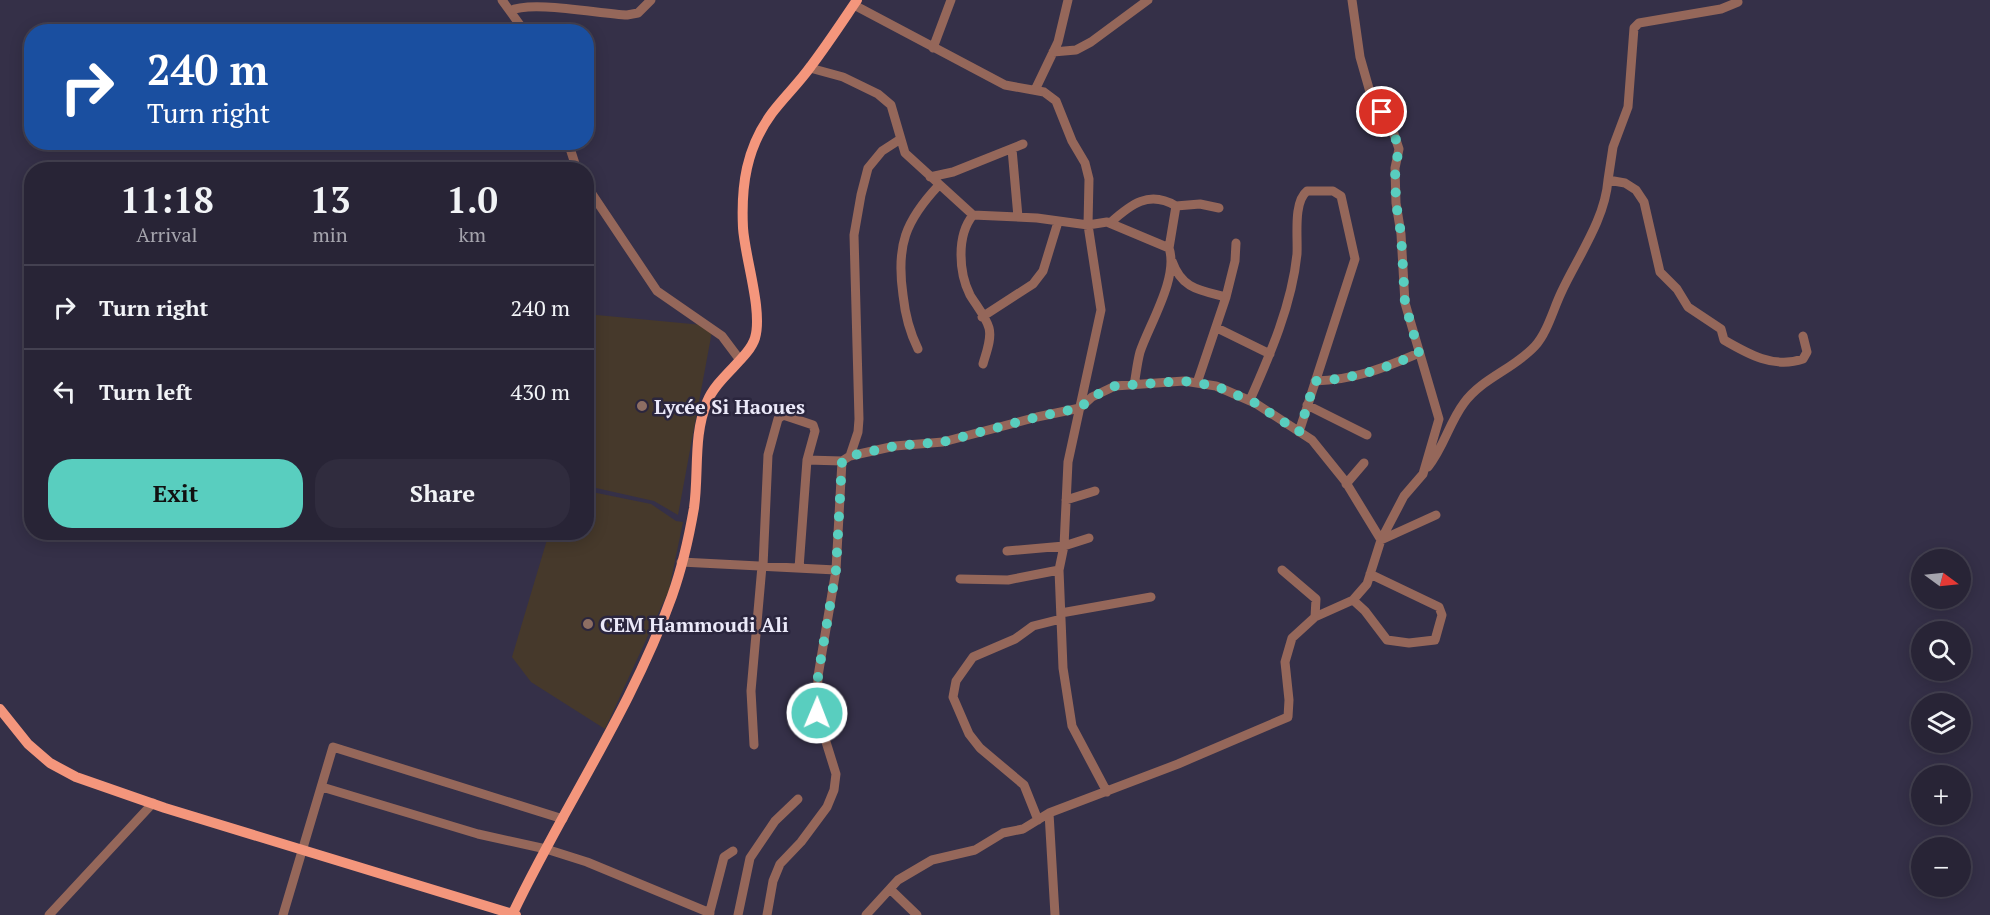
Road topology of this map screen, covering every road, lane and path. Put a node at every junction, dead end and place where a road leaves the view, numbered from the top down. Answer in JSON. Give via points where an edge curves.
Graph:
{"nodes":[{"id":1,"x":502,"y":0,"type":"edge"},
{"id":2,"x":651,"y":0,"type":"edge"},
{"id":3,"x":951,"y":0,"type":"edge"},
{"id":4,"x":1068,"y":0,"type":"edge"},
{"id":5,"x":1148,"y":0,"type":"edge"},
{"id":6,"x":1352,"y":0,"type":"edge"},
{"id":7,"x":1737,"y":0,"type":"edge"},
{"id":8,"x":856,"y":2,"type":"edge"},
{"id":9,"x":510,"y":11,"type":"junction"},
{"id":10,"x":519,"y":24,"type":"edge"},
{"id":11,"x":933,"y":48,"type":"junction"},
{"id":12,"x":1053,"y":52,"type":"junction"},
{"id":13,"x":810,"y":68,"type":"junction"},
{"id":14,"x":1035,"y":90,"type":"junction"},
{"id":15,"x":899,"y":140,"type":"junction"},
{"id":16,"x":1023,"y":144,"type":"dead end"},
{"id":17,"x":1012,"y":149,"type":"junction"},
{"id":18,"x":930,"y":177,"type":"junction"},
{"id":19,"x":1608,"y":180,"type":"junction"},
{"id":20,"x":939,"y":185,"type":"junction"},
{"id":21,"x":594,"y":197,"type":"edge"},
{"id":22,"x":1176,"y":206,"type":"junction"},
{"id":23,"x":1219,"y":208,"type":"dead end"},
{"id":24,"x":972,"y":215,"type":"junction"},
{"id":25,"x":1018,"y":218,"type":"junction"},
{"id":26,"x":1058,"y":222,"type":"junction"},
{"id":27,"x":1110,"y":223,"type":"junction"},
{"id":28,"x":1088,"y":225,"type":"junction"},
{"id":29,"x":1236,"y":243,"type":"dead end"},
{"id":30,"x":1169,"y":248,"type":"junction"},
{"id":31,"x":1171,"y":258,"type":"junction"},
{"id":32,"x":1226,"y":297,"type":"junction"},
{"id":33,"x":982,"y":317,"type":"junction"},
{"id":34,"x":1217,"y":328,"type":"junction"},
{"id":35,"x":1803,"y":336,"type":"dead end"},
{"id":36,"x":918,"y":349,"type":"dead end"},
{"id":37,"x":1419,"y":353,"type":"junction"},
{"id":38,"x":1270,"y":354,"type":"junction"},
{"id":39,"x":740,"y":360,"type":"junction"},
{"id":40,"x":983,"y":364,"type":"dead end"},
{"id":41,"x":1315,"y":381,"type":"junction"},
{"id":42,"x":1197,"y":383,"type":"junction"},
{"id":43,"x":1134,"y":385,"type":"junction"},
{"id":44,"x":1250,"y":400,"type":"junction"},
{"id":45,"x":1308,"y":405,"type":"junction"},
{"id":46,"x":1080,"y":408,"type":"junction"},
{"id":47,"x":1299,"y":432,"type":"junction"},
{"id":48,"x":1367,"y":435,"type":"dead end"},
{"id":49,"x":846,"y":458,"type":"junction"},
{"id":50,"x":807,"y":460,"type":"junction"},
{"id":51,"x":1364,"y":463,"type":"dead end"},
{"id":52,"x":1423,"y":474,"type":"junction"},
{"id":53,"x":1346,"y":484,"type":"junction"},
{"id":54,"x":1095,"y":490,"type":"dead end"},
{"id":55,"x":1066,"y":500,"type":"junction"},
{"id":56,"x":1436,"y":515,"type":"dead end"},
{"id":57,"x":1089,"y":538,"type":"dead end"},
{"id":58,"x":1381,"y":540,"type":"junction"},
{"id":59,"x":1064,"y":546,"type":"junction"},
{"id":60,"x":1007,"y":551,"type":"dead end"},
{"id":61,"x":681,"y":562,"type":"junction"},
{"id":62,"x":762,"y":566,"type":"junction"},
{"id":63,"x":799,"y":568,"type":"junction"},
{"id":64,"x":836,"y":570,"type":"junction"},
{"id":65,"x":1059,"y":570,"type":"junction"},
{"id":66,"x":1282,"y":570,"type":"dead end"},
{"id":67,"x":1370,"y":574,"type":"junction"},
{"id":68,"x":960,"y":579,"type":"dead end"},
{"id":69,"x":1150,"y":597,"type":"dead end"},
{"id":70,"x":1353,"y":600,"type":"junction"},
{"id":71,"x":1061,"y":616,"type":"junction"},
{"id":72,"x":1315,"y":617,"type":"junction"},
{"id":73,"x":0,"y":709,"type":"edge"},
{"id":74,"x":754,"y":745,"type":"dead end"},
{"id":75,"x":322,"y":787,"type":"junction"},
{"id":76,"x":1107,"y":792,"type":"junction"},
{"id":77,"x":798,"y":799,"type":"dead end"},
{"id":78,"x":153,"y":803,"type":"junction"},
{"id":79,"x":1049,"y":813,"type":"junction"},
{"id":80,"x":563,"y":819,"type":"junction"},
{"id":81,"x":1038,"y":820,"type":"junction"},
{"id":82,"x":304,"y":849,"type":"junction"},
{"id":83,"x":546,"y":849,"type":"junction"},
{"id":84,"x":733,"y":851,"type":"dead end"},
{"id":85,"x":890,"y":889,"type":"junction"},
{"id":86,"x":514,"y":914,"type":"edge"},
{"id":87,"x":709,"y":914,"type":"edge"},
{"id":88,"x":49,"y":915,"type":"edge"},
{"id":89,"x":284,"y":915,"type":"edge"},
{"id":90,"x":738,"y":915,"type":"edge"},
{"id":91,"x":767,"y":915,"type":"edge"},
{"id":92,"x":866,"y":915,"type":"edge"},
{"id":93,"x":917,"y":915,"type":"edge"},
{"id":94,"x":1055,"y":915,"type":"edge"}],
"edges":[{"from":1,"to":9,"type":"street"},
{"from":2,"to":9,"type":"street","via":[[638,13],[627,15],[534,7]]},
{"from":3,"to":11,"type":"street"},
{"from":4,"to":12,"type":"street"},
{"from":5,"to":12,"type":"street","via":[[1091,42],[1076,50]]},
{"from":6,"to":37,"type":"street","via":[[1360,57],[1372,99],[1391,125],[1399,149],[1396,203],[1405,303]]},
{"from":7,"to":19,"type":"street","via":[[1721,9],[1639,23],[1634,28],[1628,107],[1613,147]]},
{"from":8,"to":11,"type":"street"},
{"from":8,"to":13,"type":"main road"},
{"from":9,"to":10,"type":"street"},
{"from":11,"to":14,"type":"street","via":[[1005,85]]},
{"from":12,"to":14,"type":"street"},
{"from":13,"to":15,"type":"street","via":[[878,93],[891,105]]},
{"from":13,"to":39,"type":"main road","via":[[771,114],[752,147],[744,173],[744,230],[757,321],[755,339]]},
{"from":14,"to":28,"type":"street","via":[[1056,101],[1072,141],[1086,163]]},
{"from":15,"to":18,"type":"street","via":[[905,153]]},
{"from":15,"to":49,"type":"street","via":[[882,151],[868,168],[856,225],[859,426]]},
{"from":16,"to":17,"type":"street"},
{"from":17,"to":18,"type":"street"},
{"from":17,"to":25,"type":"street"},
{"from":18,"to":20,"type":"street"},
{"from":19,"to":35,"type":"street","via":[[1636,190],[1644,202],[1660,272],[1688,307],[1721,329],[1724,340],[1760,358],[1784,363],[1803,359],[1807,352]]},
{"from":19,"to":52,"type":"street","via":[[1607,195],[1575,269],[1536,346],[1486,381],[1464,402],[1442,450]]},
{"from":20,"to":24,"type":"street"},
{"from":20,"to":36,"type":"street","via":[[919,206],[901,247],[899,270],[906,319]]},
{"from":21,"to":39,"type":"street","via":[[657,291],[722,336]]},
{"from":22,"to":23,"type":"street","via":[[1200,204]]},
{"from":22,"to":27,"type":"street","via":[[1149,198],[1132,204]]},
{"from":22,"to":30,"type":"street"},
{"from":24,"to":25,"type":"street"},
{"from":24,"to":33,"type":"street","via":[[963,232],[961,252],[969,292]]},
{"from":25,"to":26,"type":"street"},
{"from":26,"to":28,"type":"street"},
{"from":26,"to":33,"type":"street","via":[[1043,271],[1033,284]]},
{"from":27,"to":28,"type":"street"},
{"from":27,"to":30,"type":"street"},
{"from":28,"to":46,"type":"street","via":[[1101,310]]},
{"from":29,"to":32,"type":"street"},
{"from":30,"to":31,"type":"street"},
{"from":31,"to":32,"type":"street","via":[[1177,276],[1185,283]]},
{"from":31,"to":43,"type":"street","via":[[1162,296],[1139,354]]},
{"from":32,"to":34,"type":"street"},
{"from":33,"to":40,"type":"street","via":[[988,327],[989,345]]},
{"from":34,"to":38,"type":"street"},
{"from":34,"to":42,"type":"street"},
{"from":37,"to":41,"type":"street","via":[[1376,372]]},
{"from":37,"to":52,"type":"street","via":[[1439,419]]},
{"from":38,"to":41,"type":"street","via":[[1295,268],[1299,201],[1307,191],[1333,190],[1341,196],[1355,260]]},
{"from":38,"to":44,"type":"street"},
{"from":39,"to":61,"type":"main road","via":[[714,389],[704,412],[694,508]]},
{"from":41,"to":45,"type":"street"},
{"from":42,"to":43,"type":"street"},
{"from":42,"to":44,"type":"street"},
{"from":43,"to":46,"type":"street","via":[[1115,386]]},
{"from":44,"to":47,"type":"street"},
{"from":45,"to":47,"type":"street"},
{"from":45,"to":48,"type":"street"},
{"from":46,"to":49,"type":"street","via":[[943,442],[895,446]]},
{"from":46,"to":55,"type":"street","via":[[1068,462]]},
{"from":47,"to":53,"type":"street","via":[[1312,440]]},
{"from":49,"to":50,"type":"street"},
{"from":49,"to":64,"type":"street"},
{"from":50,"to":62,"type":"street","via":[[815,431],[813,424],[780,416],[768,455]]},
{"from":50,"to":63,"type":"street"},
{"from":51,"to":53,"type":"street"},
{"from":52,"to":58,"type":"street","via":[[1404,496]]},
{"from":53,"to":58,"type":"street"},
{"from":54,"to":55,"type":"street"},
{"from":55,"to":59,"type":"street"},
{"from":56,"to":58,"type":"street"},
{"from":57,"to":59,"type":"street"},
{"from":58,"to":67,"type":"street"},
{"from":59,"to":60,"type":"street"},
{"from":59,"to":65,"type":"street"},
{"from":61,"to":62,"type":"street"},
{"from":61,"to":80,"type":"main road","via":[[655,639]]},
{"from":62,"to":63,"type":"street"},
{"from":62,"to":74,"type":"street","via":[[751,691]]},
{"from":63,"to":64,"type":"street"},
{"from":64,"to":91,"type":"street","via":[[818,676],[817,713],[836,774],[834,790],[820,816],[780,864]]},
{"from":65,"to":68,"type":"street","via":[[1008,580]]},
{"from":65,"to":71,"type":"street"},
{"from":66,"to":72,"type":"street","via":[[1316,599]]},
{"from":67,"to":70,"type":"street","via":[[1367,585]]},
{"from":67,"to":70,"type":"street","via":[[1439,607],[1442,615],[1435,640],[1387,640]]},
{"from":69,"to":71,"type":"street"},
{"from":70,"to":72,"type":"street"},
{"from":71,"to":76,"type":"street","via":[[1063,668],[1072,726]]},
{"from":71,"to":81,"type":"street","via":[[1032,626],[1015,639],[973,657],[956,681],[953,697],[969,734],[980,748],[1024,785]]},
{"from":72,"to":76,"type":"street","via":[[1292,638],[1285,662],[1288,717]]},
{"from":73,"to":78,"type":"main road","via":[[28,744],[50,763],[76,777]]},
{"from":75,"to":80,"type":"street","via":[[333,747]]},
{"from":75,"to":82,"type":"street"},
{"from":75,"to":83,"type":"street","via":[[478,834]]},
{"from":76,"to":79,"type":"street"},
{"from":77,"to":90,"type":"street","via":[[775,821],[750,858]]},
{"from":78,"to":82,"type":"main road"},
{"from":78,"to":88,"type":"street"},
{"from":79,"to":81,"type":"street"},
{"from":79,"to":94,"type":"street"},
{"from":80,"to":83,"type":"main road"},
{"from":81,"to":85,"type":"street","via":[[975,850],[932,860]]},
{"from":82,"to":86,"type":"main road"},
{"from":82,"to":89,"type":"street"},
{"from":83,"to":86,"type":"main road"},
{"from":83,"to":87,"type":"street","via":[[587,862]]},
{"from":84,"to":87,"type":"street","via":[[724,857]]},
{"from":85,"to":92,"type":"street"},
{"from":85,"to":93,"type":"street"}]}
